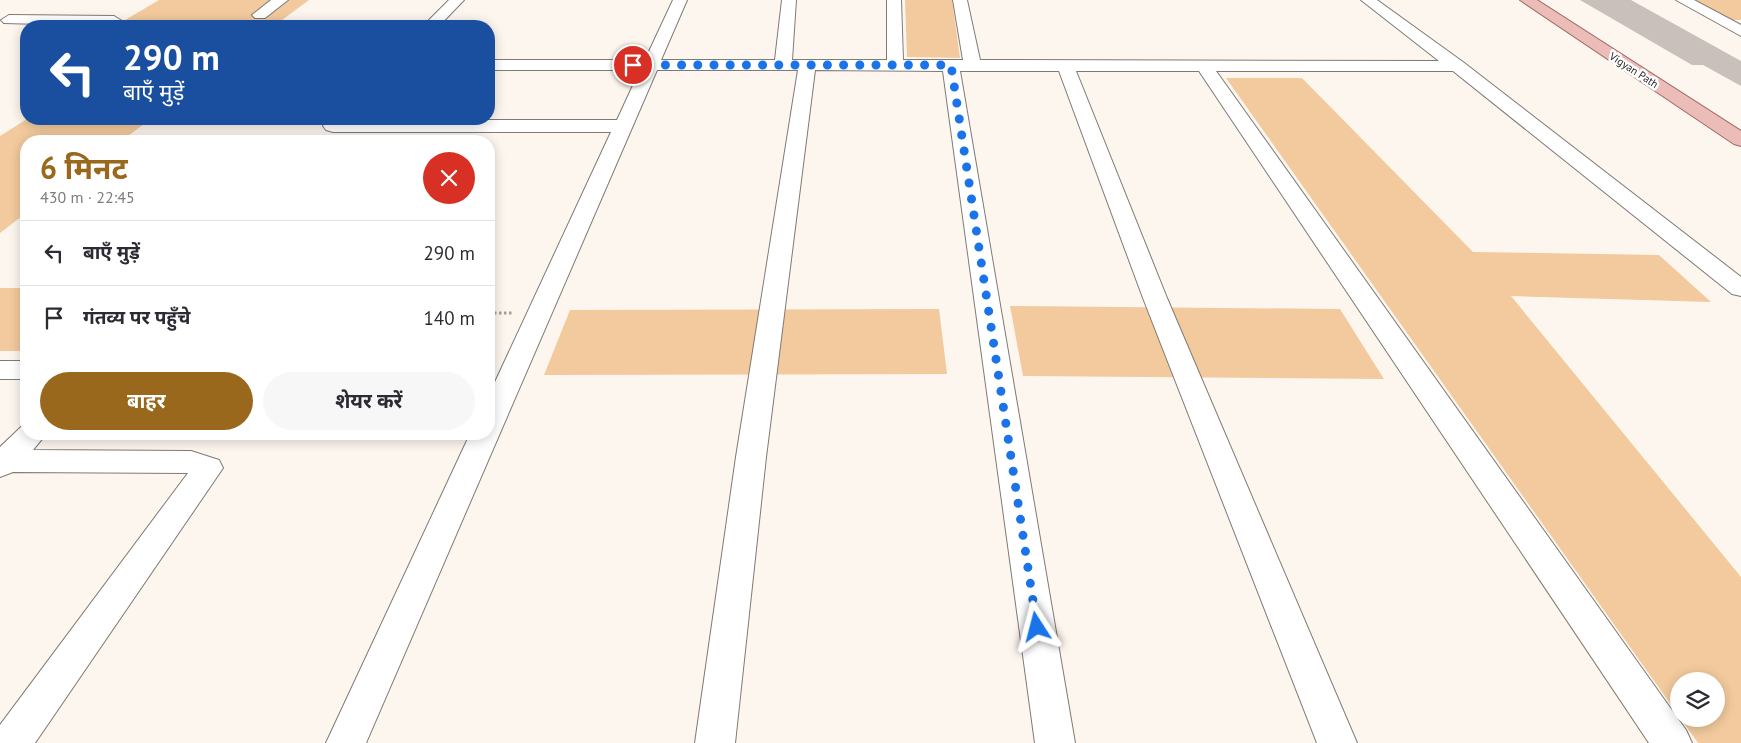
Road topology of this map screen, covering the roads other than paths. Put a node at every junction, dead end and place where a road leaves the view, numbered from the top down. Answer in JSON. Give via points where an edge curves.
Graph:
{"nodes":[{"id":1,"x":281,"y":0,"type":"edge"},
{"id":2,"x":457,"y":0,"type":"edge"},
{"id":3,"x":680,"y":0,"type":"edge"},
{"id":4,"x":789,"y":0,"type":"edge"},
{"id":5,"x":894,"y":0,"type":"edge"},
{"id":6,"x":960,"y":0,"type":"edge"},
{"id":7,"x":1368,"y":0,"type":"edge"},
{"id":8,"x":1527,"y":0,"type":"edge"},
{"id":9,"x":1683,"y":0,"type":"edge"},
{"id":10,"x":40,"y":4,"type":"dead end"},
{"id":11,"x":260,"y":15,"type":"dead end"},
{"id":12,"x":437,"y":20,"type":"edge"},
{"id":13,"x":5,"y":22,"type":"edge"},
{"id":14,"x":20,"y":22,"type":"edge"},
{"id":15,"x":1737,"y":26,"type":"edge"},
{"id":16,"x":495,"y":65,"type":"edge"},
{"id":17,"x":651,"y":65,"type":"junction"},
{"id":18,"x":795,"y":65,"type":"junction"},
{"id":19,"x":895,"y":65,"type":"junction"},
{"id":20,"x":962,"y":65,"type":"junction"},
{"id":21,"x":1064,"y":65,"type":"junction"},
{"id":22,"x":1204,"y":66,"type":"junction"},
{"id":23,"x":1457,"y":66,"type":"junction"},
{"id":24,"x":335,"y":125,"type":"edge"},
{"id":25,"x":359,"y":125,"type":"edge"},
{"id":26,"x":624,"y":126,"type":"junction"},
{"id":27,"x":460,"y":134,"type":"edge"},
{"id":28,"x":324,"y":135,"type":"edge"},
{"id":29,"x":1741,"y":140,"type":"edge"},
{"id":30,"x":1736,"y":281,"type":"edge"},
{"id":31,"x":0,"y":370,"type":"edge"},
{"id":32,"x":20,"y":370,"type":"edge"},
{"id":33,"x":495,"y":413,"type":"edge"},
{"id":34,"x":25,"y":440,"type":"edge"},
{"id":35,"x":482,"y":440,"type":"edge"},
{"id":36,"x":2,"y":463,"type":"edge"},
{"id":37,"x":11,"y":743,"type":"edge"},
{"id":38,"x":346,"y":743,"type":"edge"},
{"id":39,"x":715,"y":743,"type":"edge"},
{"id":40,"x":1055,"y":743,"type":"edge"},
{"id":41,"x":1337,"y":743,"type":"edge"},
{"id":42,"x":1672,"y":743,"type":"edge"}],
"edges":[{"from":1,"to":11,"type":"street"},
{"from":2,"to":12,"type":"street"},
{"from":3,"to":17,"type":"street"},
{"from":4,"to":18,"type":"street"},
{"from":5,"to":19,"type":"street"},
{"from":6,"to":20,"type":"street"},
{"from":7,"to":23,"type":"street"},
{"from":8,"to":29,"type":"main road","name":"Vigyan Path"},
{"from":9,"to":15,"type":"street"},
{"from":10,"to":13,"type":"street"},
{"from":13,"to":14,"type":"street"},
{"from":16,"to":17,"type":"street"},
{"from":17,"to":18,"type":"street"},
{"from":17,"to":26,"type":"street"},
{"from":18,"to":19,"type":"street"},
{"from":18,"to":39,"type":"street"},
{"from":19,"to":20,"type":"street"},
{"from":20,"to":21,"type":"street"},
{"from":20,"to":40,"type":"street"},
{"from":21,"to":22,"type":"street"},
{"from":21,"to":41,"type":"street","via":[[1155,298]]},
{"from":22,"to":23,"type":"street"},
{"from":22,"to":42,"type":"street"},
{"from":23,"to":30,"type":"street"},
{"from":24,"to":28,"type":"street"},
{"from":25,"to":27,"type":"street"},
{"from":26,"to":27,"type":"street"},
{"from":26,"to":33,"type":"street"},
{"from":31,"to":32,"type":"street"},
{"from":34,"to":36,"type":"street"},
{"from":35,"to":38,"type":"street"},
{"from":36,"to":37,"type":"street","via":[[191,462],[208,468]]}]}
